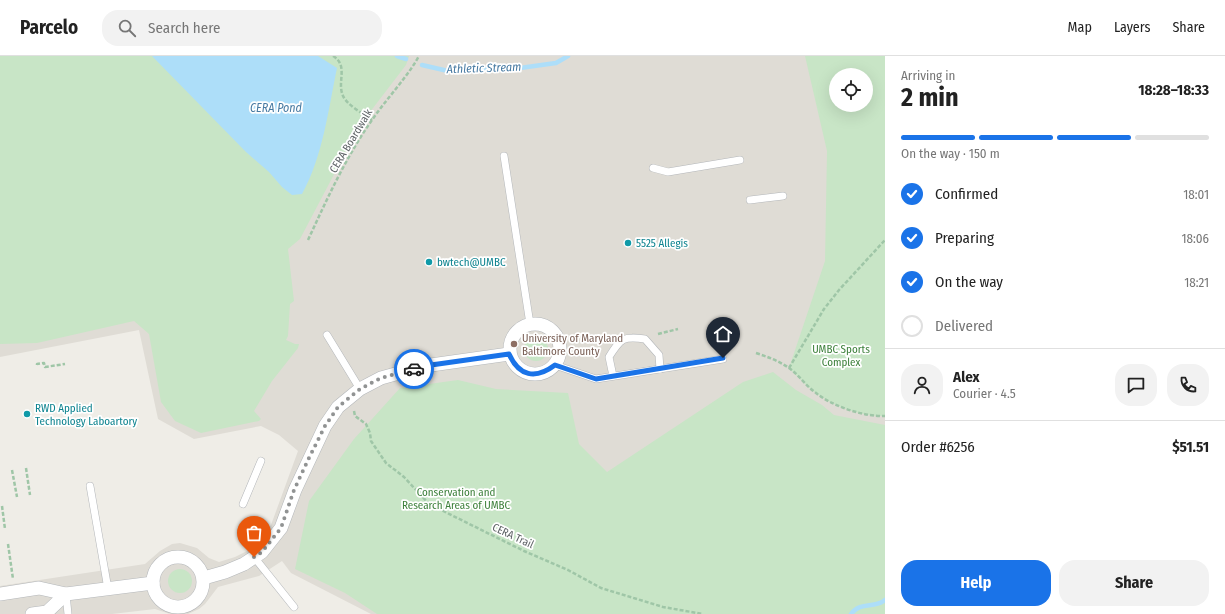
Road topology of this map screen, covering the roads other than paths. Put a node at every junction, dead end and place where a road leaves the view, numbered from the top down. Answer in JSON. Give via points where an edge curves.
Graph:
{"nodes":[{"id":1,"x":504,"y":156,"type":"dead end"},
{"id":2,"x":740,"y":160,"type":"dead end"},
{"id":3,"x":653,"y":168,"type":"dead end"},
{"id":4,"x":783,"y":196,"type":"dead end"},
{"id":5,"x":750,"y":200,"type":"dead end"},
{"id":6,"x":530,"y":324,"type":"junction"},
{"id":7,"x":327,"y":335,"type":"dead end"},
{"id":8,"x":509,"y":354,"type":"junction"},
{"id":9,"x":723,"y":358,"type":"dead end"},
{"id":10,"x":555,"y":365,"type":"junction"},
{"id":11,"x":660,"y":368,"type":"junction"},
{"id":12,"x":613,"y":376,"type":"junction"},
{"id":13,"x":360,"y":389,"type":"junction"},
{"id":14,"x":261,"y":461,"type":"dead end"},
{"id":15,"x":90,"y":486,"type":"dead end"},
{"id":16,"x":244,"y":504,"type":"dead end"},
{"id":17,"x":254,"y":557,"type":"junction"},
{"id":18,"x":204,"y":578,"type":"junction"},
{"id":19,"x":153,"y":583,"type":"junction"},
{"id":20,"x":108,"y":589,"type":"junction"},
{"id":21,"x":0,"y":594,"type":"edge"},
{"id":22,"x":66,"y":594,"type":"junction"},
{"id":23,"x":294,"y":607,"type":"dead end"},
{"id":24,"x":32,"y":614,"type":"edge"},
{"id":25,"x":68,"y":614,"type":"edge"}],
"edges":[{"from":1,"to":6,"type":"lane"},
{"from":2,"to":3,"type":"lane","via":[[668,172]]},
{"from":4,"to":5,"type":"lane"},
{"from":6,"to":8,"type":"street","via":[[516,331],[511,338]]},
{"from":6,"to":10,"type":"street","via":[[550,328],[557,336],[560,346]]},
{"from":7,"to":13,"type":"lane"},
{"from":8,"to":10,"type":"street","via":[[522,372],[534,375],[545,372]]},
{"from":8,"to":13,"type":"street","via":[[424,366],[381,378]]},
{"from":9,"to":11,"type":"lane"},
{"from":10,"to":12,"type":"lane","via":[[596,379]]},
{"from":11,"to":12,"type":"lane"},
{"from":11,"to":12,"type":"lane","via":[[659,355],[645,339],[630,337],[619,342],[609,356]]},
{"from":13,"to":17,"type":"street","via":[[338,407],[325,426],[294,490],[281,528],[262,552]]},
{"from":14,"to":16,"type":"lane"},
{"from":15,"to":20,"type":"lane"},
{"from":17,"to":18,"type":"street","via":[[225,572]]},
{"from":17,"to":23,"type":"lane"},
{"from":18,"to":19,"type":"street","via":[[196,563],[180,556],[164,561],[154,574]]},
{"from":18,"to":19,"type":"street","via":[[201,594],[189,605],[181,607],[165,603],[159,598]]},
{"from":19,"to":20,"type":"street"},
{"from":20,"to":22,"type":"street"},
{"from":21,"to":22,"type":"street","via":[[39,588]]},
{"from":22,"to":24,"type":"street","via":[[47,612]]},
{"from":22,"to":25,"type":"lane"}]}
